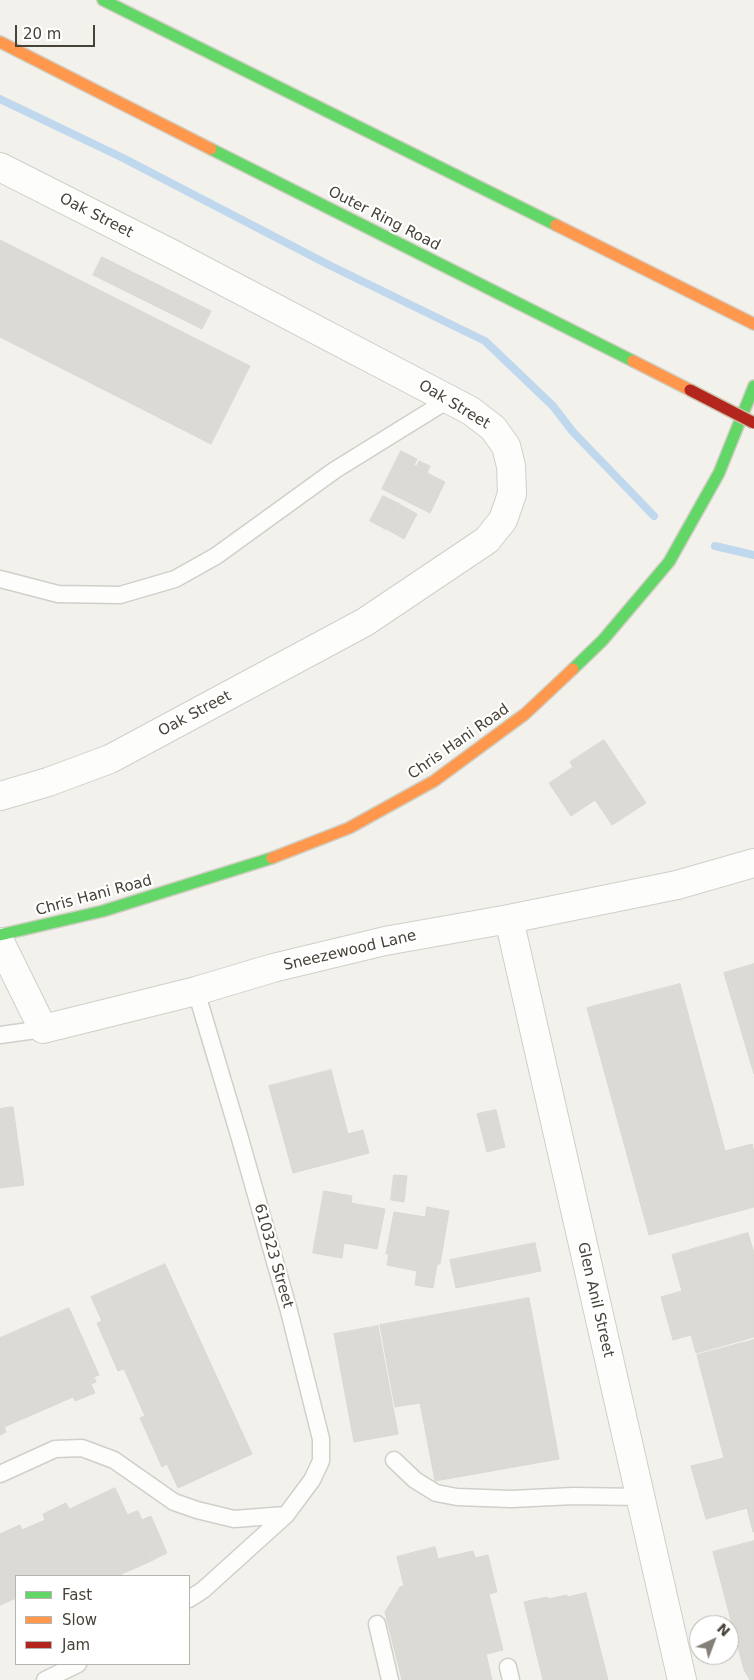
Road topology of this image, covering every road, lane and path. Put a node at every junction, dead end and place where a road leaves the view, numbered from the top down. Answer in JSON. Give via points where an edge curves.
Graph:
{"nodes":[{"id":1,"x":103,"y":0,"type":"edge"},
{"id":2,"x":0,"y":42,"type":"edge"},
{"id":3,"x":0,"y":168,"type":"edge"},
{"id":4,"x":754,"y":324,"type":"edge"},
{"id":5,"x":754,"y":386,"type":"edge"},
{"id":6,"x":448,"y":400,"type":"junction"},
{"id":7,"x":754,"y":423,"type":"edge"},
{"id":8,"x":0,"y":578,"type":"edge"},
{"id":9,"x":0,"y":796,"type":"edge"},
{"id":10,"x":754,"y":863,"type":"edge"},
{"id":11,"x":509,"y":919,"type":"junction"},
{"id":12,"x":0,"y":935,"type":"edge"},
{"id":13,"x":0,"y":942,"type":"edge"},
{"id":14,"x":196,"y":991,"type":"junction"},
{"id":15,"x":43,"y":1029,"type":"junction"},
{"id":16,"x":0,"y":1035,"type":"edge"},
{"id":17,"x":394,"y":1460,"type":"dead end"},
{"id":18,"x":0,"y":1474,"type":"edge"},
{"id":19,"x":640,"y":1497,"type":"junction"},
{"id":20,"x":286,"y":1515,"type":"junction"},
{"id":21,"x":190,"y":1598,"type":"edge"},
{"id":22,"x":377,"y":1624,"type":"dead end"},
{"id":23,"x":76,"y":1665,"type":"edge"},
{"id":24,"x":45,"y":1680,"type":"edge"},
{"id":25,"x":390,"y":1680,"type":"edge"},
{"id":26,"x":682,"y":1680,"type":"edge"}],
"edges":[{"from":1,"to":4,"type":"main road"},
{"from":2,"to":7,"type":"main road","name":"Outer Ring Road","bridge":true},
{"from":3,"to":6,"type":"street","name":"Oak Street","via":[[172,254]]},
{"from":5,"to":12,"type":"main road","name":"Chris Hani Road","via":[[719,473],[669,562],[603,640],[525,714],[434,781],[349,828],[256,864],[103,911]]},
{"from":6,"to":8,"type":"lane","via":[[335,470],[216,556],[175,579],[120,595],[58,594]]},
{"from":6,"to":9,"type":"street","name":"Oak Street","via":[[471,411],[494,428],[506,446],[512,494],[503,520],[488,540],[365,622],[110,759]]},
{"from":10,"to":11,"type":"street","name":"Sneezewood Lane","via":[[677,885]]},
{"from":11,"to":14,"type":"street","name":"Sneezewood Lane","via":[[384,941]]},
{"from":11,"to":19,"type":"street","name":"Glen Anil Street"},
{"from":13,"to":15,"type":"street"},
{"from":14,"to":15,"type":"street","name":"Sneezewood Lane"},
{"from":14,"to":20,"type":"lane","name":"610323 Street","via":[[281,1283],[321,1439],[320,1461],[312,1480]]},
{"from":15,"to":16,"type":"lane"},
{"from":17,"to":19,"type":"lane","via":[[415,1480],[436,1493],[457,1497]]},
{"from":18,"to":20,"type":"lane","via":[[55,1449],[82,1448],[114,1460],[174,1502],[197,1510],[234,1519]]},
{"from":19,"to":26,"type":"street","name":"Glen Anil Street"},
{"from":20,"to":21,"type":"lane","name":"610323 Street"},
{"from":22,"to":25,"type":"lane"},
{"from":23,"to":24,"type":"lane"}]}
